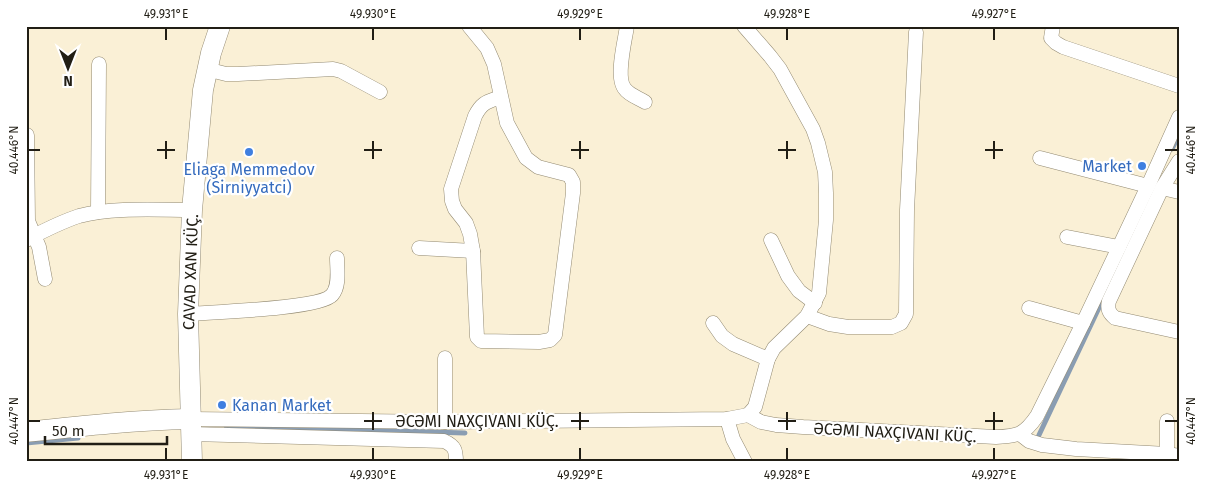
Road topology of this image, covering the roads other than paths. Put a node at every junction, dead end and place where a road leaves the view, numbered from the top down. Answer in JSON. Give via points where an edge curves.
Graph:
{"nodes":[{"id":1,"x":220,"y":26,"type":"edge"},
{"id":2,"x":469,"y":26,"type":"edge"},
{"id":3,"x":627,"y":26,"type":"edge"},
{"id":4,"x":744,"y":26,"type":"edge"},
{"id":5,"x":1053,"y":26,"type":"edge"},
{"id":6,"x":916,"y":32,"type":"dead end"},
{"id":7,"x":99,"y":64,"type":"dead end"},
{"id":8,"x":206,"y":69,"type":"junction"},
{"id":9,"x":1179,"y":86,"type":"edge"},
{"id":10,"x":380,"y":92,"type":"dead end"},
{"id":11,"x":500,"y":97,"type":"junction"},
{"id":12,"x":645,"y":102,"type":"dead end"},
{"id":13,"x":1179,"y":117,"type":"edge"},
{"id":14,"x":27,"y":135,"type":"edge"},
{"id":15,"x":1163,"y":152,"type":"junction"},
{"id":16,"x":1179,"y":156,"type":"edge"},
{"id":17,"x":1040,"y":158,"type":"dead end"},
{"id":18,"x":1179,"y":161,"type":"edge"},
{"id":19,"x":1155,"y":187,"type":"junction"},
{"id":20,"x":1179,"y":192,"type":"edge"},
{"id":21,"x":192,"y":210,"type":"junction"},
{"id":22,"x":98,"y":212,"type":"junction"},
{"id":23,"x":1067,"y":237,"type":"dead end"},
{"id":24,"x":30,"y":238,"type":"edge"},
{"id":25,"x":771,"y":240,"type":"dead end"},
{"id":26,"x":1119,"y":247,"type":"junction"},
{"id":27,"x":419,"y":248,"type":"dead end"},
{"id":28,"x":473,"y":251,"type":"junction"},
{"id":29,"x":337,"y":258,"type":"dead end"},
{"id":30,"x":45,"y":278,"type":"dead end"},
{"id":31,"x":815,"y":303,"type":"junction"},
{"id":32,"x":1029,"y":308,"type":"dead end"},
{"id":33,"x":188,"y":314,"type":"junction"},
{"id":34,"x":807,"y":316,"type":"junction"},
{"id":35,"x":713,"y":323,"type":"dead end"},
{"id":36,"x":1083,"y":323,"type":"junction"},
{"id":37,"x":1179,"y":332,"type":"edge"},
{"id":38,"x":445,"y":358,"type":"dead end"},
{"id":39,"x":768,"y":359,"type":"junction"},
{"id":40,"x":748,"y":415,"type":"junction"},
{"id":41,"x":727,"y":419,"type":"junction"},
{"id":42,"x":1167,"y":420,"type":"dead end"},
{"id":43,"x":445,"y":422,"type":"junction"},
{"id":44,"x":190,"y":426,"type":"junction"},
{"id":45,"x":26,"y":432,"type":"edge"},
{"id":46,"x":1020,"y":434,"type":"junction"},
{"id":47,"x":1173,"y":455,"type":"edge"},
{"id":48,"x":192,"y":462,"type":"edge"},
{"id":49,"x":456,"y":462,"type":"edge"},
{"id":50,"x":745,"y":462,"type":"edge"}],
"edges":[{"from":1,"to":8,"type":"street","name":"CAVAD XAN KÜÇ."},
{"from":2,"to":11,"type":"street","via":[[487,48],[494,64]]},
{"from":3,"to":12,"type":"street","via":[[621,83],[625,90]]},
{"from":4,"to":31,"type":"street","via":[[780,69],[812,129],[825,172],[826,220],[819,293]]},
{"from":5,"to":9,"type":"street","via":[[1051,38],[1063,47]]},
{"from":6,"to":34,"type":"street","via":[[907,210],[906,314],[901,323],[892,327],[848,327]]},
{"from":7,"to":22,"type":"street"},
{"from":8,"to":10,"type":"street","via":[[238,74],[333,69]]},
{"from":8,"to":21,"type":"street","name":"CAVAD XAN KÜÇ."},
{"from":11,"to":28,"type":"street","via":[[479,108],[451,189],[452,201],[466,223]]},
{"from":11,"to":28,"type":"street","via":[[507,123],[526,158],[538,167],[569,175],[573,182],[555,335],[550,340],[481,341],[477,337]]},
{"from":13,"to":15,"type":"street"},
{"from":14,"to":24,"type":"street"},
{"from":15,"to":16,"type":"street"},
{"from":15,"to":19,"type":"street"},
{"from":17,"to":19,"type":"street"},
{"from":18,"to":19,"type":"street"},
{"from":19,"to":20,"type":"street"},
{"from":19,"to":26,"type":"street"},
{"from":19,"to":37,"type":"street","via":[[1108,308],[1115,318]]},
{"from":21,"to":22,"type":"street"},
{"from":21,"to":33,"type":"street","name":"CAVAD XAN KÜÇ."},
{"from":22,"to":24,"type":"street","via":[[67,221]]},
{"from":23,"to":26,"type":"street"},
{"from":24,"to":30,"type":"street","via":[[39,246]]},
{"from":25,"to":31,"type":"street","via":[[788,276],[799,291]]},
{"from":26,"to":36,"type":"street"},
{"from":27,"to":28,"type":"street"},
{"from":29,"to":33,"type":"street","via":[[337,284],[332,295],[323,301]]},
{"from":31,"to":34,"type":"street"},
{"from":32,"to":36,"type":"street"},
{"from":33,"to":44,"type":"street","name":"CAVAD XAN KÜÇ."},
{"from":34,"to":39,"type":"street","via":[[774,348]]},
{"from":35,"to":39,"type":"street","via":[[722,336],[734,344]]},
{"from":36,"to":46,"type":"street","via":[[1037,416]]},
{"from":38,"to":43,"type":"street"},
{"from":39,"to":40,"type":"street","via":[[759,397]]},
{"from":40,"to":41,"type":"street"},
{"from":40,"to":46,"type":"street","via":[[761,422],[803,427],[996,437]]},
{"from":41,"to":43,"type":"street"},
{"from":41,"to":50,"type":"street","via":[[733,440]]},
{"from":42,"to":47,"type":"street"},
{"from":43,"to":44,"type":"street"},
{"from":44,"to":45,"type":"street","via":[[159,419]]},
{"from":44,"to":48,"type":"street","name":"CAVAD XAN KÜÇ."},
{"from":44,"to":49,"type":"street","via":[[444,440],[452,445]]},
{"from":46,"to":47,"type":"street","via":[[1042,445]]}]}
